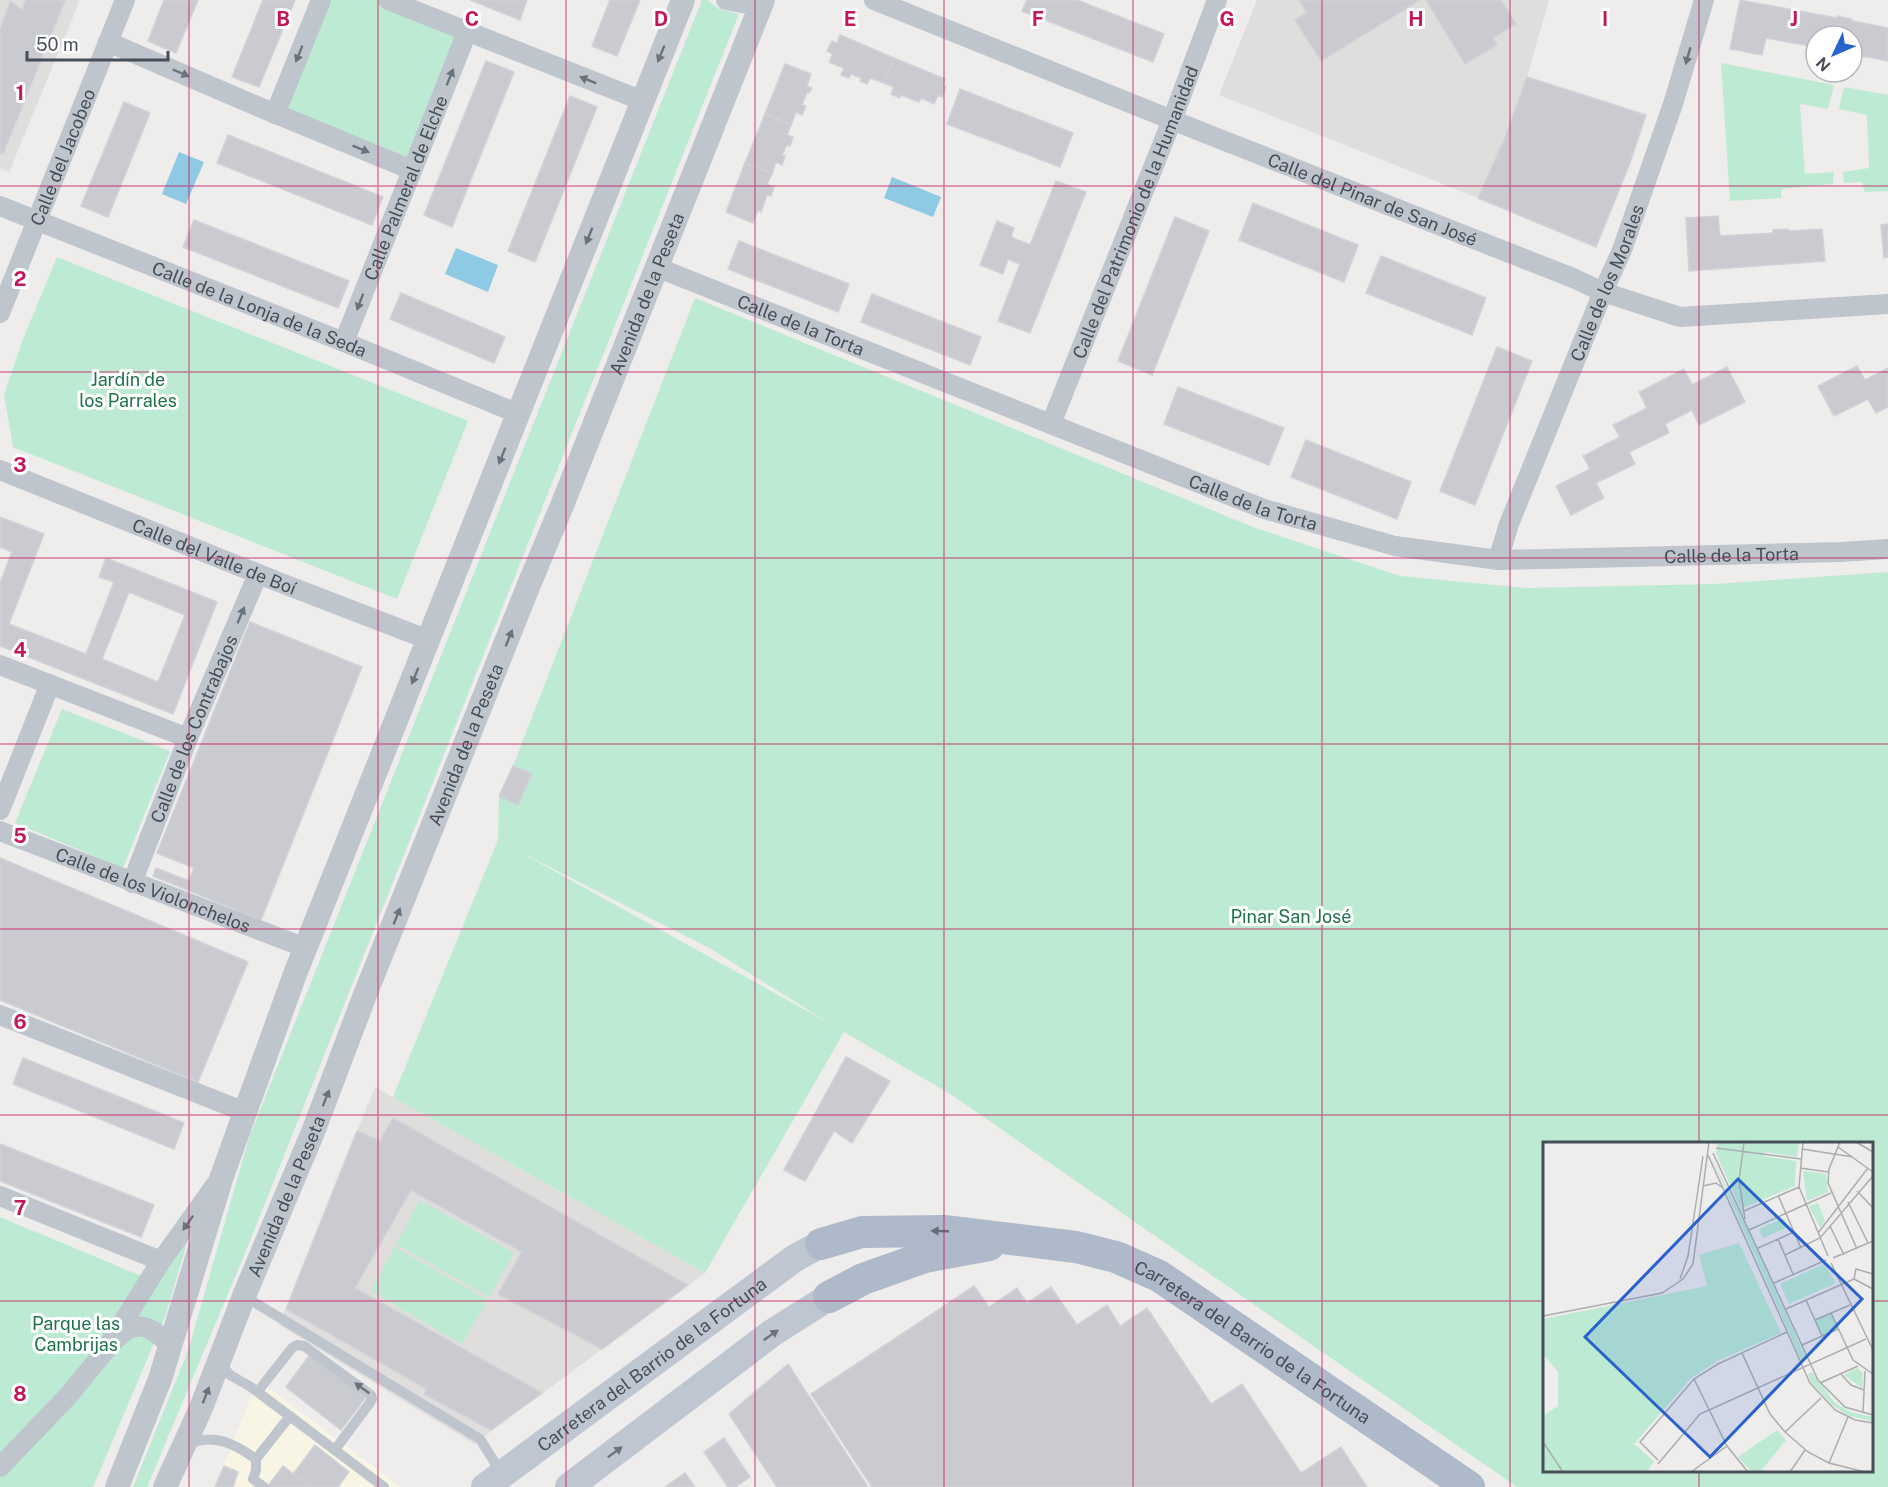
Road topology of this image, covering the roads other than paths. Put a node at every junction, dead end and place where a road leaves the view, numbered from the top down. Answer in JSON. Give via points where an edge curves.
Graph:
{"nodes":[{"id":1,"x":124,"y":0,"type":"edge"},
{"id":2,"x":321,"y":0,"type":"edge"},
{"id":3,"x":388,"y":0,"type":"edge"},
{"id":4,"x":683,"y":0,"type":"edge"},
{"id":5,"x":726,"y":0,"type":"edge"},
{"id":6,"x":754,"y":0,"type":"edge"},
{"id":7,"x":763,"y":0,"type":"edge"},
{"id":8,"x":874,"y":0,"type":"edge"},
{"id":9,"x":1217,"y":0,"type":"edge"},
{"id":10,"x":1704,"y":0,"type":"edge"},
{"id":11,"x":467,"y":32,"type":"junction"},
{"id":12,"x":108,"y":42,"type":"junction"},
{"id":13,"x":643,"y":101,"type":"junction"},
{"id":14,"x":275,"y":114,"type":"junction"},
{"id":15,"x":1172,"y":120,"type":"junction"},
{"id":16,"x":412,"y":170,"type":"junction"},
{"id":17,"x":0,"y":206,"type":"edge"},
{"id":18,"x":37,"y":220,"type":"junction"},
{"id":19,"x":656,"y":267,"type":"junction"},
{"id":20,"x":1603,"y":292,"type":"junction"},
{"id":21,"x":1888,"y":304,"type":"edge"},
{"id":22,"x":0,"y":313,"type":"edge"},
{"id":23,"x":344,"y":342,"type":"junction"},
{"id":24,"x":519,"y":414,"type":"junction"},
{"id":25,"x":1051,"y":424,"type":"junction"},
{"id":26,"x":0,"y":470,"type":"edge"},
{"id":27,"x":1888,"y":549,"type":"edge"},
{"id":28,"x":1498,"y":560,"type":"junction"},
{"id":29,"x":258,"y":574,"type":"junction"},
{"id":30,"x":429,"y":640,"type":"junction"},
{"id":31,"x":0,"y":665,"type":"edge"},
{"id":32,"x":50,"y":684,"type":"junction"},
{"id":33,"x":188,"y":738,"type":"junction"},
{"id":34,"x":0,"y":810,"type":"edge"},
{"id":35,"x":0,"y":831,"type":"edge"},
{"id":36,"x":132,"y":883,"type":"junction"},
{"id":37,"x":306,"y":948,"type":"junction"},
{"id":38,"x":0,"y":1015,"type":"edge"},
{"id":39,"x":245,"y":1112,"type":"junction"},
{"id":40,"x":222,"y":1176,"type":"junction"},
{"id":41,"x":0,"y":1196,"type":"edge"},
{"id":42,"x":1020,"y":1239,"type":"junction"},
{"id":43,"x":820,"y":1244,"type":"junction"},
{"id":44,"x":161,"y":1261,"type":"junction"},
{"id":45,"x":244,"y":1296,"type":"junction"},
{"id":46,"x":829,"y":1297,"type":"junction"},
{"id":47,"x":171,"y":1347,"type":"junction"},
{"id":48,"x":105,"y":1351,"type":"junction"},
{"id":49,"x":219,"y":1362,"type":"junction"},
{"id":50,"x":258,"y":1391,"type":"junction"},
{"id":51,"x":290,"y":1416,"type":"junction"},
{"id":52,"x":184,"y":1447,"type":"junction"},
{"id":53,"x":336,"y":1451,"type":"junction"},
{"id":54,"x":256,"y":1459,"type":"junction"},
{"id":55,"x":0,"y":1467,"type":"edge"},
{"id":56,"x":494,"y":1480,"type":"edge"},
{"id":57,"x":251,"y":1483,"type":"edge"},
{"id":58,"x":373,"y":1483,"type":"edge"},
{"id":59,"x":117,"y":1487,"type":"edge"},
{"id":60,"x":165,"y":1487,"type":"edge"},
{"id":61,"x":264,"y":1487,"type":"edge"},
{"id":62,"x":384,"y":1487,"type":"edge"},
{"id":63,"x":568,"y":1487,"type":"edge"},
{"id":64,"x":1469,"y":1487,"type":"edge"}],
"edges":[{"from":1,"to":12,"type":"street","name":"Calle del Jacobeo"},
{"from":2,"to":14,"type":"street","one_way":true},
{"from":3,"to":11,"type":"street"},
{"from":4,"to":13,"type":"street","one_way":true},
{"from":5,"to":6,"type":"street"},
{"from":7,"to":19,"type":"street","name":"Avenida de la Peseta"},
{"from":8,"to":15,"type":"street","name":"Calle del Pinar de San José"},
{"from":9,"to":15,"type":"street","name":"Calle del Patrimonio de la Humanidad"},
{"from":10,"to":20,"type":"street","name":"Calle de los Morales","one_way":true,"via":[[1670,115]]},
{"from":13,"to":11,"type":"street","one_way":true},
{"from":16,"to":11,"type":"street","name":"Calle Palmeral de Elche","one_way":true},
{"from":12,"to":14,"type":"street","one_way":true},
{"from":12,"to":18,"type":"street","name":"Calle del Jacobeo"},
{"from":13,"to":24,"type":"street","one_way":true},
{"from":14,"to":16,"type":"street","one_way":true},
{"from":15,"to":20,"type":"street","name":"Calle del Pinar de San José"},
{"from":15,"to":25,"type":"street","name":"Calle del Patrimonio de la Humanidad"},
{"from":16,"to":23,"type":"street","name":"Calle Palmeral de Elche","one_way":true},
{"from":17,"to":18,"type":"street","name":"Calle de la Lonja de la Seda"},
{"from":18,"to":22,"type":"street","name":"Calle del Jacobeo"},
{"from":18,"to":23,"type":"street","name":"Calle de la Lonja de la Seda"},
{"from":19,"to":25,"type":"street","name":"Calle de la Torta"},
{"from":45,"to":19,"type":"street","name":"Avenida de la Peseta","one_way":true},
{"from":20,"to":21,"type":"street","name":"Calle del Pinar de San José","via":[[1680,317]]},
{"from":20,"to":28,"type":"street","name":"Calle de los Morales"},
{"from":23,"to":24,"type":"street","name":"Calle de la Lonja de la Seda"},
{"from":24,"to":30,"type":"street","one_way":true},
{"from":25,"to":28,"type":"street","name":"Calle de la Torta","via":[[1264,508],[1395,546]]},
{"from":26,"to":29,"type":"street","name":"Calle del Valle de Boí"},
{"from":27,"to":28,"type":"street","name":"Calle de la Torta"},
{"from":29,"to":30,"type":"street","name":"Calle del Valle de Boí"},
{"from":33,"to":29,"type":"street","name":"Calle de los Contrabajos","one_way":true},
{"from":30,"to":37,"type":"street","one_way":true},
{"from":31,"to":32,"type":"street"},
{"from":32,"to":33,"type":"street"},
{"from":32,"to":34,"type":"street"},
{"from":33,"to":36,"type":"street","name":"Calle de los Contrabajos"},
{"from":35,"to":36,"type":"street","name":"Calle de los Violonchelos"},
{"from":36,"to":37,"type":"street","name":"Calle de los Violonchelos"},
{"from":37,"to":39,"type":"street"},
{"from":38,"to":39,"type":"street"},
{"from":39,"to":40,"type":"street"},
{"from":40,"to":44,"type":"street","one_way":true},
{"from":40,"to":47,"type":"street"},
{"from":41,"to":44,"type":"street"},
{"from":42,"to":43,"type":"main road","name":"Carretera del Barrio de la Fortuna","one_way":true,"via":[[944,1231],[862,1232]]},
{"from":42,"to":46,"type":"main road","name":"Carretera del Barrio de la Fortuna","via":[[925,1257],[863,1279]]},
{"from":42,"to":64,"type":"main road","name":"Carretera del Barrio de la Fortuna","via":[[1116,1257],[1159,1276]]},
{"from":43,"to":46,"type":"main road","name":"Carretera del Barrio de la Fortuna","via":[[851,1249],[858,1260],[855,1274]]},
{"from":43,"to":56,"type":"main road","name":"Carretera del Barrio de la Fortuna","via":[[795,1258]]},
{"from":44,"to":48,"type":"street"},
{"from":45,"to":49,"type":"street","name":"Avenida de la Peseta"},
{"from":45,"to":56,"type":"lane","via":[[480,1439]]},
{"from":63,"to":46,"type":"main road","name":"Carretera del Barrio de la Fortuna","one_way":true,"via":[[772,1333]]},
{"from":47,"to":48,"type":"street","via":[[153,1330],[134,1326]]},
{"from":47,"to":59,"type":"street"},
{"from":48,"to":55,"type":"street"},
{"from":49,"to":50,"type":"lane","via":[[230,1375]]},
{"from":52,"to":49,"type":"street","name":"Avenida de la Peseta","one_way":true},
{"from":50,"to":51,"type":"lane"},
{"from":53,"to":50,"type":"lane","one_way":true,"via":[[369,1404],[371,1395],[304,1346],[292,1348]]},
{"from":51,"to":53,"type":"lane"},
{"from":51,"to":54,"type":"lane"},
{"from":52,"to":54,"type":"lane","via":[[200,1440],[218,1440],[239,1447]]},
{"from":52,"to":60,"type":"street","name":"Avenida de la Peseta"},
{"from":53,"to":58,"type":"lane"},
{"from":54,"to":57,"type":"lane"},
{"from":57,"to":61,"type":"lane"},
{"from":58,"to":62,"type":"lane"}]}
